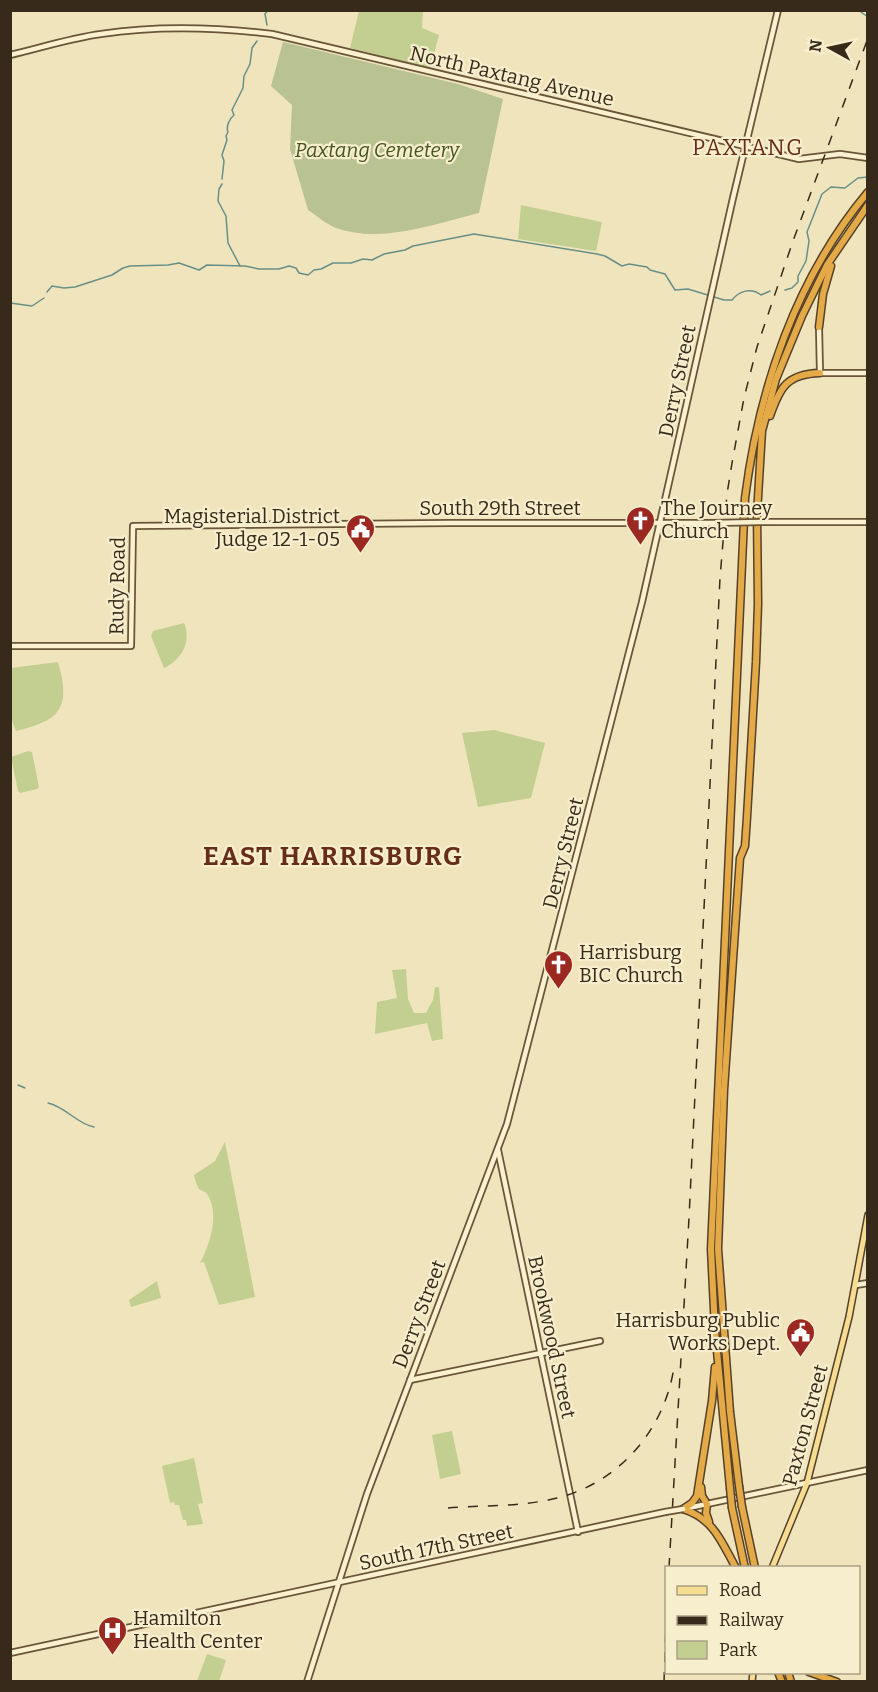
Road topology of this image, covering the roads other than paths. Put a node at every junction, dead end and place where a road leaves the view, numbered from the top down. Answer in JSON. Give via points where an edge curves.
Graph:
{"nodes":[{"id":1,"x":778,"y":10,"type":"edge"},
{"id":2,"x":10,"y":55,"type":"edge"},
{"id":3,"x":746,"y":146,"type":"junction"},
{"id":4,"x":867,"y":158,"type":"edge"},
{"id":5,"x":867,"y":192,"type":"edge"},
{"id":6,"x":867,"y":205,"type":"edge"},
{"id":7,"x":841,"y":242,"type":"junction"},
{"id":8,"x":819,"y":327,"type":"joint"},
{"id":9,"x":820,"y":373,"type":"junction"},
{"id":10,"x":867,"y":373,"type":"edge"},
{"id":11,"x":760,"y":445,"type":"junction"},
{"id":12,"x":661,"y":522,"type":"junction"},
{"id":13,"x":867,"y":522,"type":"edge"},
{"id":14,"x":133,"y":526,"type":"joint"},
{"id":15,"x":10,"y":646,"type":"edge"},
{"id":16,"x":498,"y":1149,"type":"junction"},
{"id":17,"x":867,"y":1215,"type":"edge"},
{"id":18,"x":867,"y":1283,"type":"edge"},
{"id":19,"x":856,"y":1285,"type":"junction"},
{"id":20,"x":715,"y":1330,"type":"junction"},
{"id":21,"x":600,"y":1341,"type":"dead end"},
{"id":22,"x":540,"y":1353,"type":"junction"},
{"id":23,"x":410,"y":1380,"type":"junction"},
{"id":24,"x":701,"y":1465,"type":"junction"},
{"id":25,"x":867,"y":1470,"type":"edge"},
{"id":26,"x":807,"y":1483,"type":"junction"},
{"id":27,"x":707,"y":1504,"type":"junction"},
{"id":28,"x":683,"y":1509,"type":"junction"},
{"id":29,"x":710,"y":1525,"type":"junction"},
{"id":30,"x":578,"y":1532,"type":"junction"},
{"id":31,"x":754,"y":1565,"type":"edge"},
{"id":32,"x":735,"y":1566,"type":"edge"},
{"id":33,"x":745,"y":1566,"type":"edge"},
{"id":34,"x":773,"y":1566,"type":"edge"},
{"id":35,"x":338,"y":1583,"type":"junction"},
{"id":36,"x":10,"y":1653,"type":"edge"},
{"id":37,"x":815,"y":1674,"type":"edge"},
{"id":38,"x":307,"y":1682,"type":"edge"},
{"id":39,"x":837,"y":1682,"type":"edge"}],
"edges":[{"from":1,"to":3,"type":"main road","name":"Derry Street"},
{"from":2,"to":3,"type":"main road","name":"North Paxtang Avenue","via":[[99,34],[143,29],[224,28],[273,34]]},
{"from":3,"to":4,"type":"main road","name":"North Paxtang Avenue","via":[[801,159],[840,154]]},
{"from":3,"to":12,"type":"main road","name":"Derry Street"},
{"from":5,"to":20,"type":"highway","via":[[821,261],[788,328],[769,378],[749,468],[741,564],[712,1212]]},
{"from":6,"to":7,"type":"highway"},
{"from":7,"to":8,"type":"highway","via":[[825,282]]},
{"from":7,"to":11,"type":"highway","via":[[814,290],[783,360]]},
{"from":8,"to":9,"type":"main road"},
{"from":9,"to":10,"type":"main road"},
{"from":9,"to":11,"type":"highway","via":[[798,376],[785,385]]},
{"from":11,"to":31,"type":"highway","bridge":true,"via":[[756,662],[724,1090],[718,1249],[730,1412]]},
{"from":12,"to":13,"type":"main road","name":"South 29th Street","bridge":true},
{"from":12,"to":14,"type":"main road","name":"South 29th Street"},
{"from":12,"to":16,"type":"main road","name":"Derry Street","via":[[561,920]]},
{"from":14,"to":15,"type":"main road","name":"Rudy Road","via":[[131,646]]},
{"from":16,"to":22,"type":"main road","name":"Brookwood Street"},
{"from":16,"to":23,"type":"main road","name":"Derry Street"},
{"from":17,"to":19,"type":"main road","name":"Paxton Street"},
{"from":18,"to":19,"type":"main road"},
{"from":19,"to":26,"type":"main road","name":"Paxton Street"},
{"from":20,"to":24,"type":"highway","via":[[714,1385]]},
{"from":20,"to":33,"type":"highway","bridge":true,"via":[[732,1508]]},
{"from":21,"to":22,"type":"main road"},
{"from":22,"to":23,"type":"main road"},
{"from":22,"to":30,"type":"main road","name":"Brookwood Street"},
{"from":23,"to":35,"type":"main road","name":"Derry Street"},
{"from":24,"to":27,"type":"highway","via":[[702,1493]]},
{"from":24,"to":28,"type":"highway","via":[[695,1500]]},
{"from":25,"to":26,"type":"main road","name":"South 17th Street"},
{"from":26,"to":27,"type":"main road","name":"South 17th Street"},
{"from":26,"to":34,"type":"main road","name":"Paxton Street"},
{"from":27,"to":28,"type":"main road","name":"South 17th Street"},
{"from":27,"to":29,"type":"highway"},
{"from":28,"to":29,"type":"highway","via":[[697,1513]]},
{"from":28,"to":30,"type":"main road","name":"South 17th Street","bridge":true},
{"from":29,"to":32,"type":"highway"},
{"from":30,"to":35,"type":"main road","name":"South 17th Street"},
{"from":35,"to":36,"type":"main road","name":"South 17th Street"},
{"from":35,"to":38,"type":"main road","name":"Derry Street"},
{"from":37,"to":39,"type":"highway"}]}
